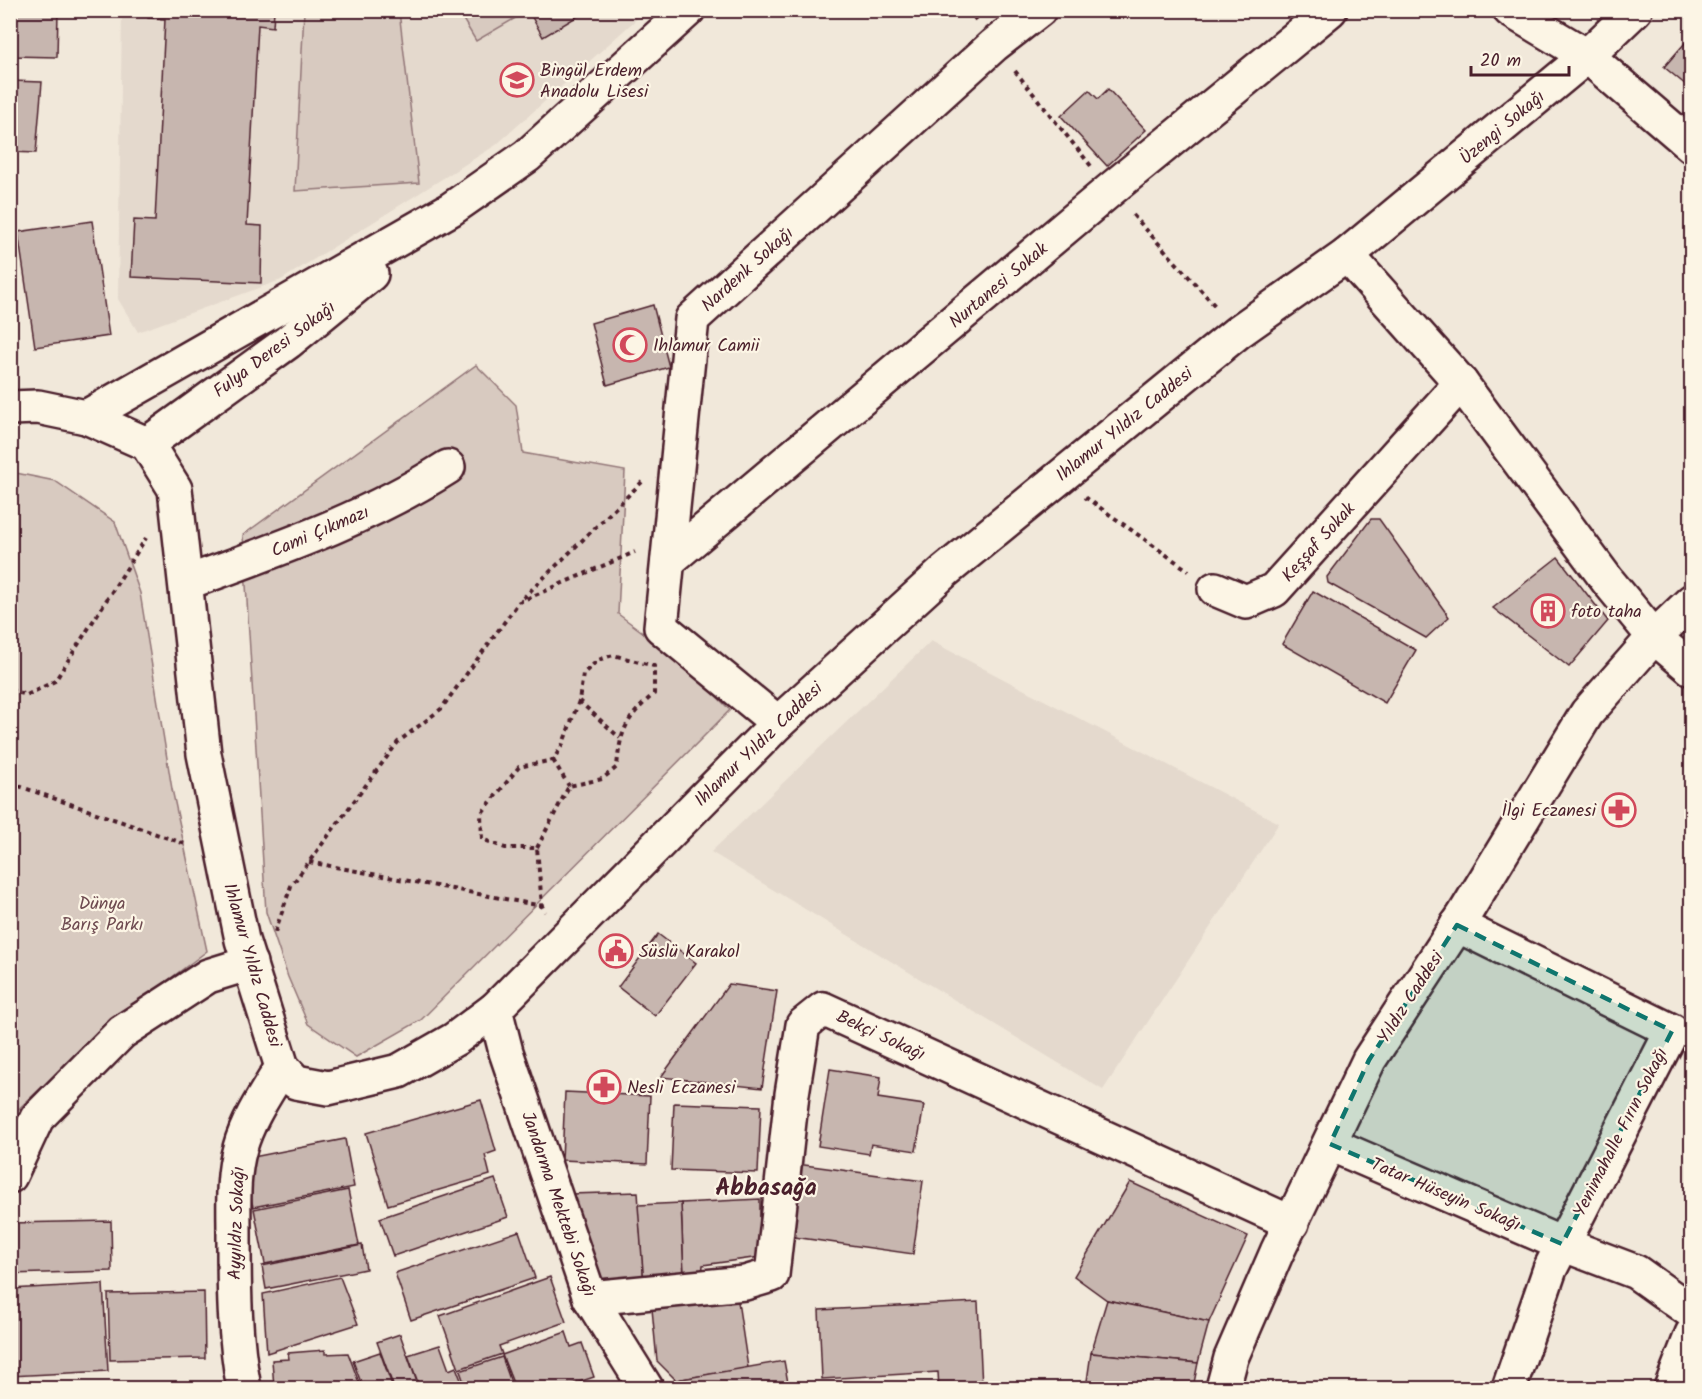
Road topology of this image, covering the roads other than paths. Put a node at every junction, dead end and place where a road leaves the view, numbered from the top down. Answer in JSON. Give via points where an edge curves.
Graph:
{"nodes":[{"id":1,"x":688,"y":10,"type":"edge"},
{"id":2,"x":1039,"y":10,"type":"edge"},
{"id":3,"x":1330,"y":10,"type":"edge"},
{"id":4,"x":1510,"y":10,"type":"edge"},
{"id":5,"x":1635,"y":10,"type":"edge"},
{"id":6,"x":1587,"y":56,"type":"junction"},
{"id":7,"x":1692,"y":146,"type":"edge"},
{"id":8,"x":451,"y":209,"type":"junction"},
{"id":9,"x":1347,"y":255,"type":"junction"},
{"id":10,"x":1461,"y":383,"type":"junction"},
{"id":11,"x":10,"y":408,"type":"edge"},
{"id":12,"x":86,"y":417,"type":"junction"},
{"id":13,"x":147,"y":444,"type":"junction"},
{"id":14,"x":448,"y":467,"type":"dead end"},
{"id":15,"x":669,"y":549,"type":"junction"},
{"id":16,"x":186,"y":583,"type":"junction"},
{"id":17,"x":1215,"y":589,"type":"road end"},
{"id":18,"x":1692,"y":601,"type":"edge"},
{"id":19,"x":1654,"y":637,"type":"junction"},
{"id":20,"x":1692,"y":669,"type":"edge"},
{"id":21,"x":778,"y":723,"type":"junction"},
{"id":22,"x":1457,"y":925,"type":"junction"},
{"id":23,"x":246,"y":952,"type":"junction"},
{"id":24,"x":495,"y":1009,"type":"junction"},
{"id":25,"x":282,"y":1067,"type":"junction"},
{"id":26,"x":1330,"y":1144,"type":"junction"},
{"id":27,"x":10,"y":1176,"type":"edge"},
{"id":28,"x":1292,"y":1223,"type":"junction"},
{"id":29,"x":1562,"y":1244,"type":"junction"},
{"id":30,"x":590,"y":1298,"type":"junction"},
{"id":31,"x":1692,"y":1312,"type":"edge"},
{"id":32,"x":1692,"y":1334,"type":"edge"},
{"id":33,"x":636,"y":1387,"type":"edge"},
{"id":34,"x":244,"y":1389,"type":"edge"},
{"id":35,"x":1223,"y":1389,"type":"edge"},
{"id":36,"x":1509,"y":1389,"type":"edge"},
{"id":37,"x":1671,"y":1389,"type":"edge"}],
"edges":[{"from":1,"to":8,"type":"street","name":"Fulya Deresi Sokağı","via":[[527,156]]},
{"from":2,"to":15,"type":"street","name":"Nardenk Sokağı","via":[[994,45],[692,319]]},
{"from":3,"to":15,"type":"street","name":"Nurtanesi Sokak"},
{"from":4,"to":6,"type":"street"},
{"from":5,"to":6,"type":"street","name":"Üzengi Sokağı"},
{"from":6,"to":7,"type":"street"},
{"from":6,"to":9,"type":"street","name":"Üzengi Sokağı"},
{"from":8,"to":12,"type":"street","name":"Fulya Deresi Sokağı"},
{"from":8,"to":13,"type":"street","name":"Fulya Deresi Sokağı","via":[[288,342]]},
{"from":9,"to":10,"type":"street"},
{"from":9,"to":21,"type":"street","name":"Ihlamur Yıldız Caddesi","via":[[1238,332],[1057,477],[945,571]]},
{"from":10,"to":17,"type":"street","name":"Keşşaf Sokak","via":[[1274,590],[1246,602]]},
{"from":10,"to":19,"type":"street"},
{"from":11,"to":12,"type":"street","via":[[38,407]]},
{"from":12,"to":13,"type":"street"},
{"from":13,"to":16,"type":"street","name":"Ihlamur Yıldız Caddesi","via":[[175,489]]},
{"from":14,"to":16,"type":"street","name":"Cami Çıkmazı","via":[[409,493],[311,537]]},
{"from":15,"to":21,"type":"street","name":"Nardenk Sokağı","via":[[662,627]]},
{"from":16,"to":23,"type":"street","name":"Ihlamur Yıldız Caddesi","via":[[204,754]]},
{"from":18,"to":19,"type":"street","name":"Yıldız Caddesi"},
{"from":19,"to":20,"type":"street"},
{"from":19,"to":22,"type":"street","name":"Yıldız Caddesi","via":[[1587,713]]},
{"from":21,"to":24,"type":"street","name":"Ihlamur Yıldız Caddesi"},
{"from":22,"to":26,"type":"street","name":"Yıldız Caddesi","via":[[1369,1060]]},
{"from":22,"to":29,"type":"street","name":"Yenimahalle Fırın Sokağı","via":[[1672,1031]]},
{"from":23,"to":25,"type":"street","name":"Ihlamur Yıldız Caddesi"},
{"from":23,"to":27,"type":"street","via":[[122,1032],[37,1118]]},
{"from":24,"to":25,"type":"street","name":"Ihlamur Yıldız Caddesi","via":[[455,1039],[399,1071],[328,1088],[296,1082]]},
{"from":24,"to":30,"type":"street","name":"Jandarma Mektebi Sokağı","via":[[506,1053]]},
{"from":25,"to":34,"type":"street","name":"Ayyıldız Sokağı","via":[[255,1113],[234,1171],[234,1300],[237,1354]]},
{"from":26,"to":28,"type":"street","name":"Yıldız Caddesi"},
{"from":26,"to":29,"type":"street","name":"Tatar Hüseyin Sokağı"},
{"from":28,"to":30,"type":"street","name":"Bekçi Sokağı","via":[[823,1009],[803,1025],[772,1275],[745,1283]]},
{"from":28,"to":35,"type":"street","name":"Yıldız Caddesi","via":[[1231,1358]]},
{"from":29,"to":31,"type":"street","name":"Tatar Hüseyin Sokağı","via":[[1636,1272]]},
{"from":29,"to":36,"type":"street","name":"Yenimahalle Fırın Sokağı"},
{"from":30,"to":33,"type":"street","name":"Jandarma Mektebi Sokağı"},
{"from":32,"to":37,"type":"street"}]}
